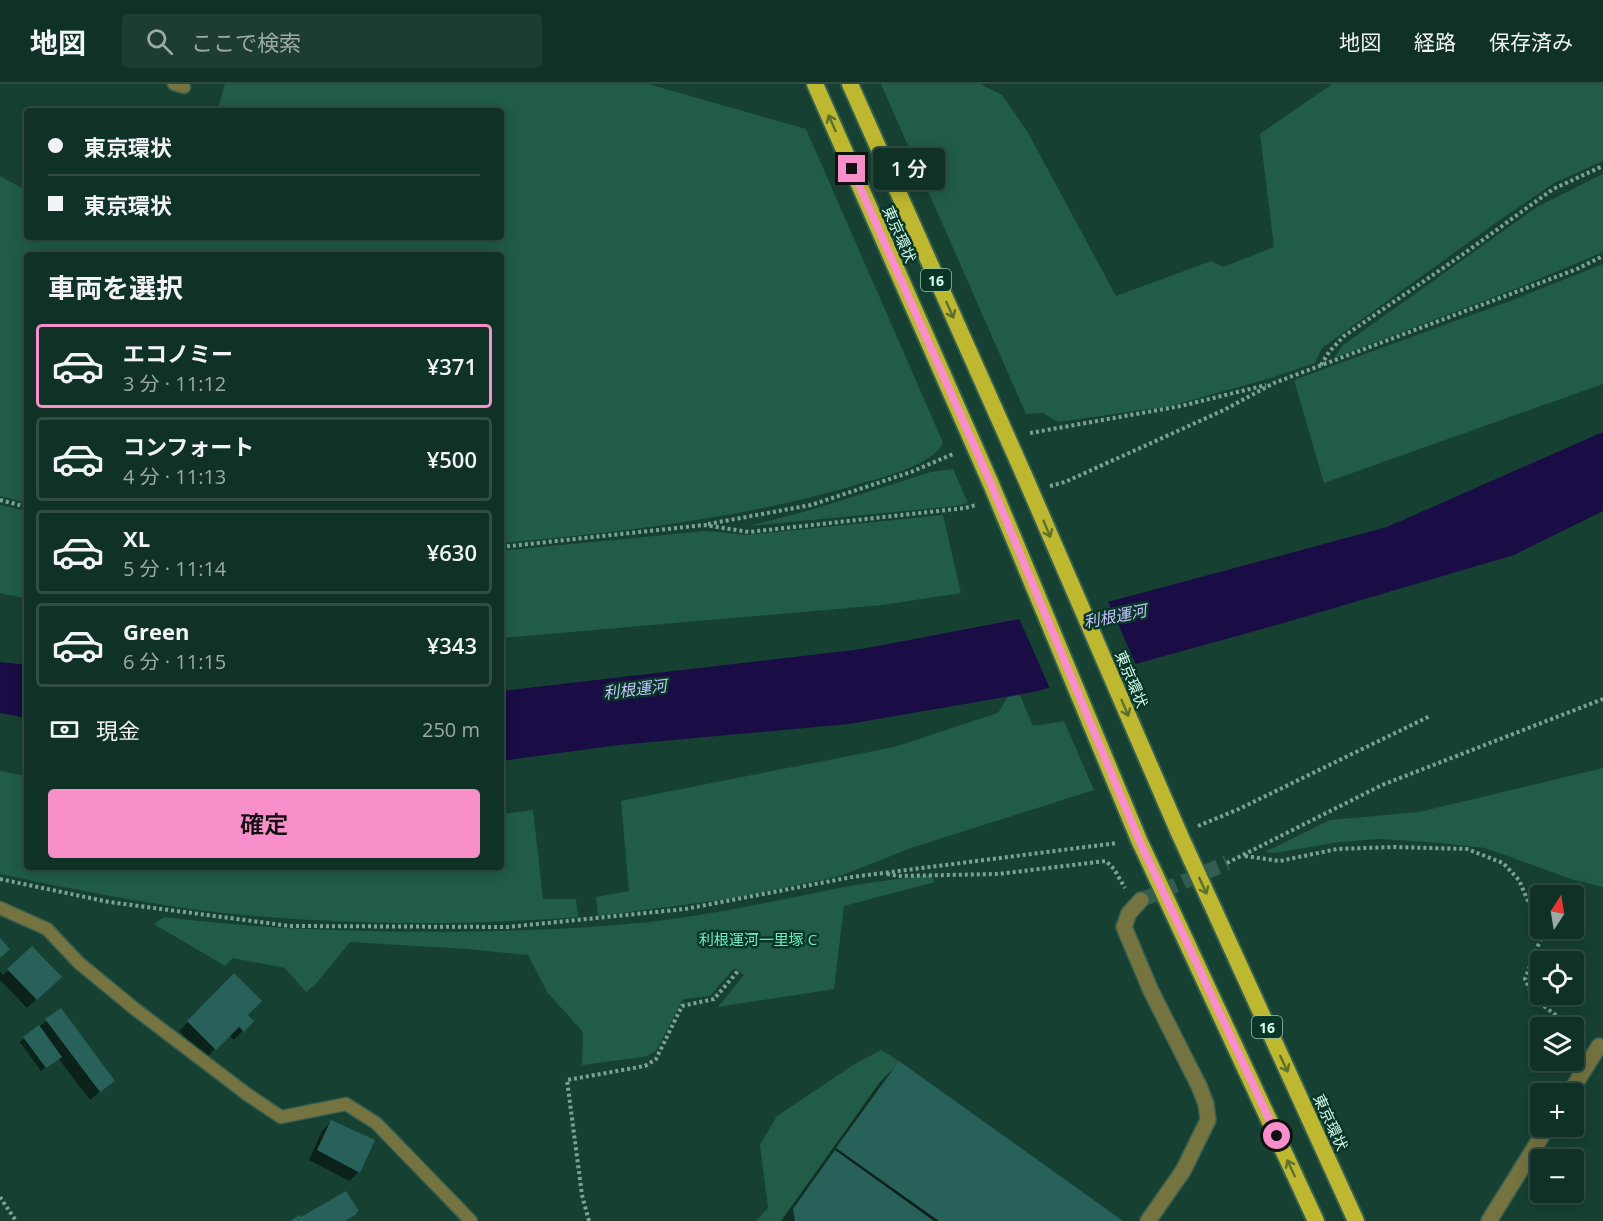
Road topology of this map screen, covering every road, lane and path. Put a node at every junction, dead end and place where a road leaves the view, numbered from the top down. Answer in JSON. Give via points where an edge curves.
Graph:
{"nodes":[{"id":1,"x":815,"y":84,"type":"edge"},
{"id":2,"x":850,"y":84,"type":"edge"},
{"id":3,"x":1603,"y":166,"type":"edge"},
{"id":4,"x":1603,"y":256,"type":"edge"},
{"id":5,"x":1320,"y":365,"type":"junction"},
{"id":6,"x":1043,"y":488,"type":"dead end"},
{"id":7,"x":0,"y":500,"type":"edge"},
{"id":8,"x":987,"y":502,"type":"dead end"},
{"id":9,"x":24,"y":506,"type":"edge"},
{"id":10,"x":504,"y":547,"type":"edge"},
{"id":11,"x":1603,"y":699,"type":"edge"},
{"id":12,"x":1430,"y":716,"type":"dead end"},
{"id":13,"x":1179,"y":833,"type":"junction"},
{"id":14,"x":1139,"y":840,"type":"junction"},
{"id":15,"x":1245,"y":856,"type":"junction"},
{"id":16,"x":1227,"y":863,"type":"tunnel mouth"},
{"id":17,"x":883,"y":873,"type":"junction"},
{"id":18,"x":0,"y":879,"type":"edge"},
{"id":19,"x":1138,"y":903,"type":"joint"},
{"id":20,"x":0,"y":908,"type":"edge"},
{"id":21,"x":738,"y":971,"type":"dead end"},
{"id":22,"x":1599,"y":1046,"type":"joint"},
{"id":23,"x":1576,"y":1083,"type":"edge"},
{"id":24,"x":1541,"y":1137,"type":"edge"},
{"id":25,"x":0,"y":1197,"type":"edge"},
{"id":26,"x":16,"y":1221,"type":"edge"},
{"id":27,"x":471,"y":1221,"type":"edge"},
{"id":28,"x":588,"y":1221,"type":"edge"},
{"id":29,"x":1148,"y":1221,"type":"edge"},
{"id":30,"x":1316,"y":1221,"type":"edge"},
{"id":31,"x":1356,"y":1221,"type":"edge"},
{"id":32,"x":1489,"y":1221,"type":"edge"}],
"edges":[{"from":14,"to":1,"type":"highway","name":"東京環状","number":"16","one_way":true,"bridge":true,"via":[[991,484]]},
{"from":2,"to":13,"type":"highway","name":"東京環状","number":"16","one_way":true,"bridge":true},
{"from":3,"to":5,"type":"path","via":[[1553,189],[1344,336]]},
{"from":4,"to":5,"type":"path"},
{"from":5,"to":6,"type":"path","via":[[1065,482]]},
{"from":7,"to":9,"type":"path"},
{"from":8,"to":10,"type":"path","via":[[965,508],[749,531],[704,525]]},
{"from":11,"to":15,"type":"path","via":[[1382,785]]},
{"from":12,"to":13,"type":"path","via":[[1239,809]]},
{"from":13,"to":31,"type":"highway","name":"東京環状","number":"16","one_way":true},
{"from":14,"to":17,"type":"path"},
{"from":30,"to":14,"type":"highway","name":"東京環状","number":"16","one_way":true},
{"from":15,"to":16,"type":"path"},
{"from":15,"to":22,"type":"path","via":[[1280,861],[1337,849],[1394,847],[1467,849],[1503,863],[1519,880],[1541,938],[1525,979],[1534,999]]},
{"from":17,"to":18,"type":"path","via":[[685,909],[508,927],[290,926],[109,902]]},
{"from":17,"to":19,"type":"path","via":[[998,874],[1106,861]]},
{"from":19,"to":29,"type":"street","via":[[1124,927],[1199,1086],[1208,1120],[1183,1171]]},
{"from":20,"to":27,"type":"lane","via":[[47,929],[79,963],[135,1009],[281,1117],[346,1104],[376,1123]]},
{"from":21,"to":28,"type":"path","via":[[714,999],[682,1006],[656,1059],[645,1066],[567,1080]]},
{"from":22,"to":23,"type":"street"},
{"from":24,"to":32,"type":"street"},
{"from":25,"to":26,"type":"path"}]}
